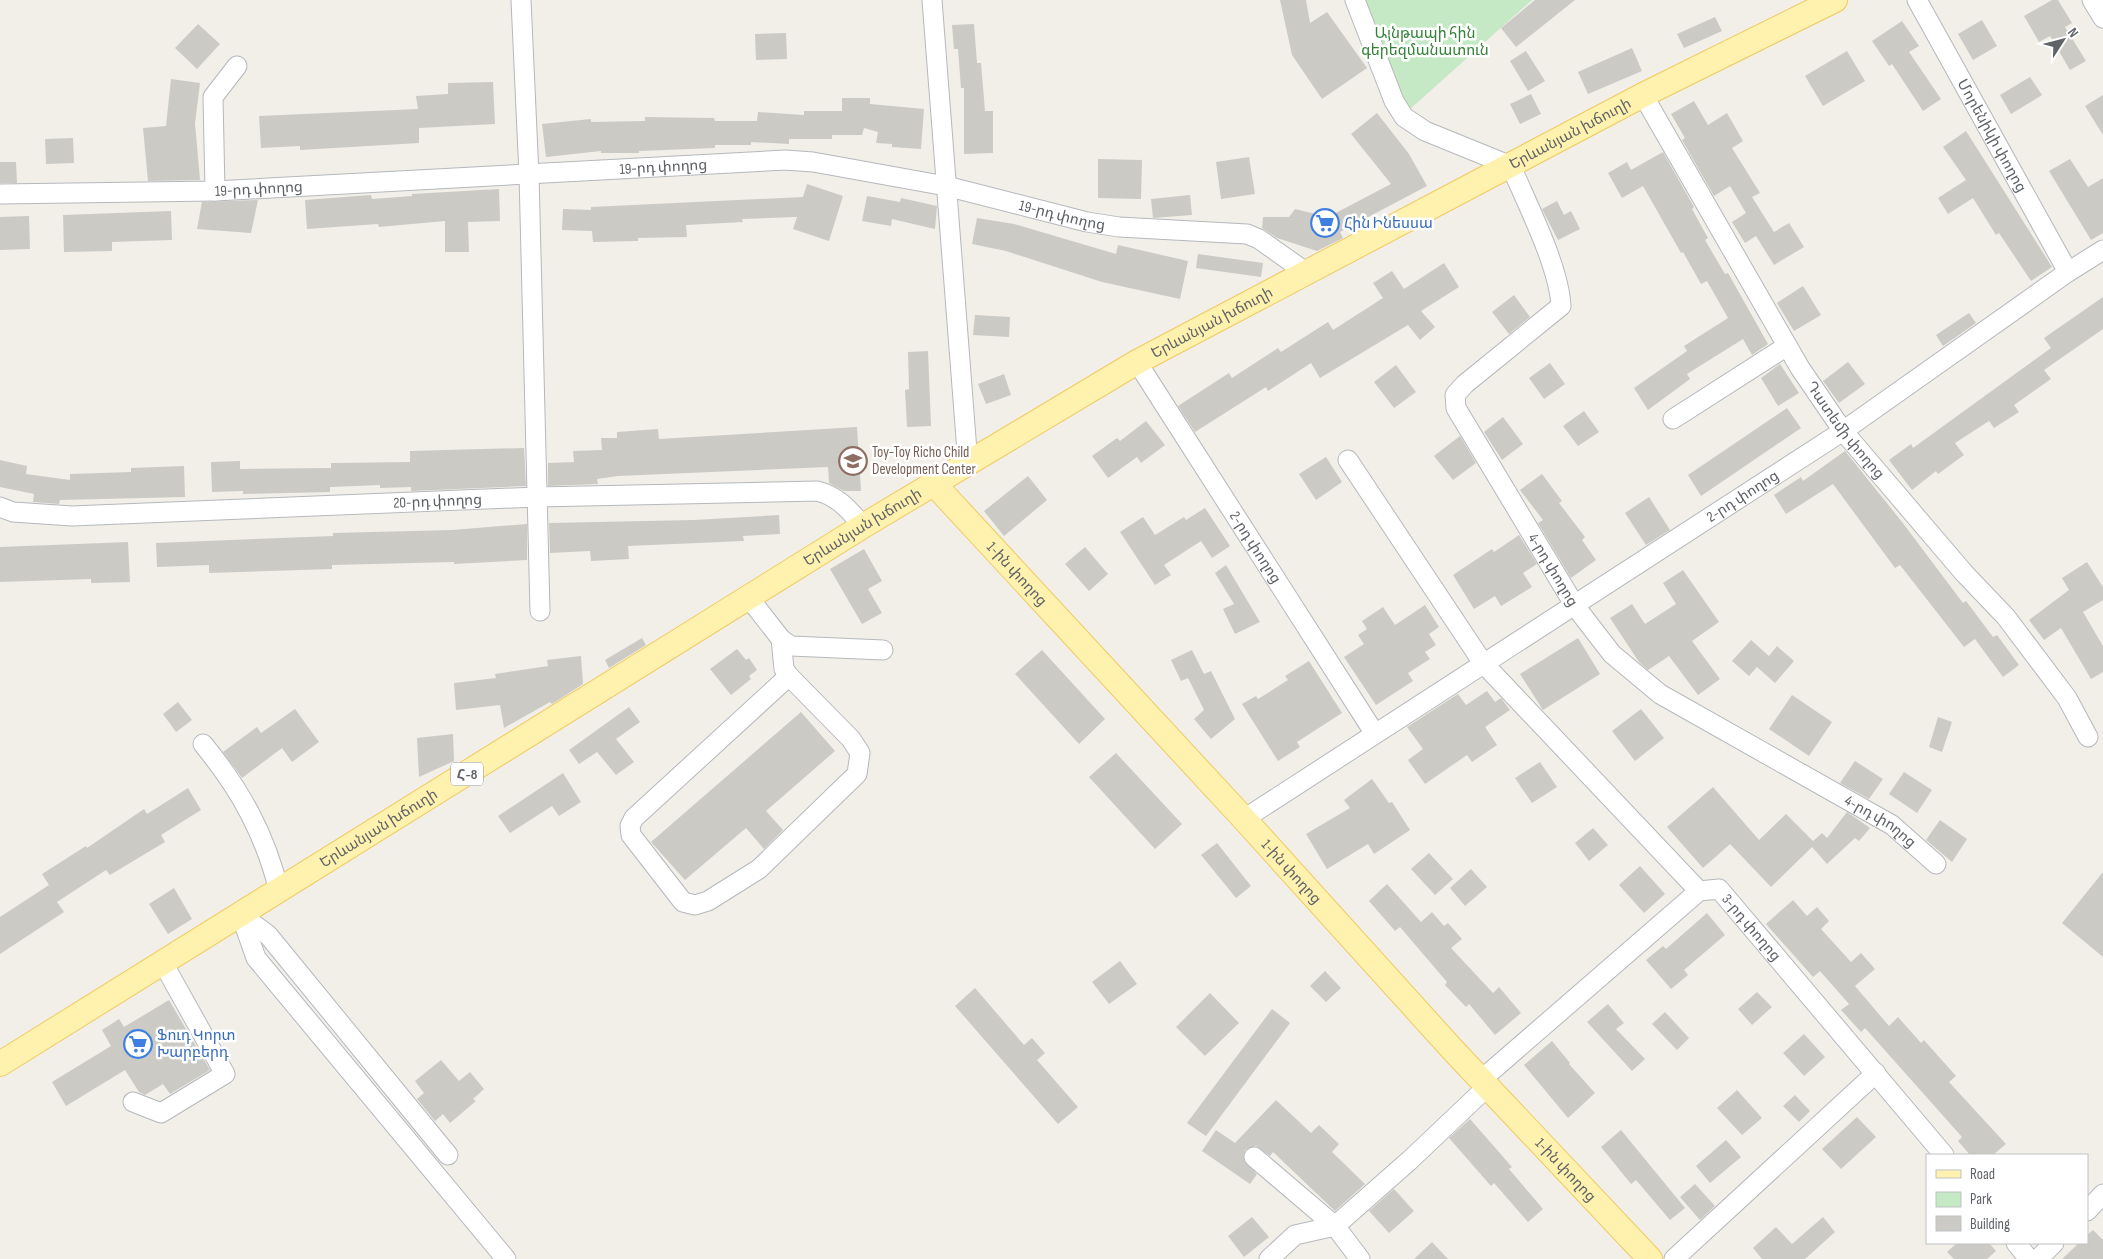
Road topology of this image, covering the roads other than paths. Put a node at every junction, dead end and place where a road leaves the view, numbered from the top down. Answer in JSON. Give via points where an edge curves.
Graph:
{"nodes":[{"id":1,"x":521,"y":0,"type":"edge"},
{"id":2,"x":932,"y":0,"type":"edge"},
{"id":3,"x":1355,"y":0,"type":"edge"},
{"id":4,"x":1835,"y":0,"type":"edge"},
{"id":5,"x":1917,"y":0,"type":"edge"},
{"id":6,"x":2092,"y":0,"type":"edge"},
{"id":7,"x":2103,"y":18,"type":"edge"},
{"id":8,"x":237,"y":66,"type":"dead end"},
{"id":9,"x":1643,"y":95,"type":"junction"},
{"id":10,"x":1510,"y":166,"type":"junction"},
{"id":11,"x":529,"y":175,"type":"junction"},
{"id":12,"x":946,"y":186,"type":"junction"},
{"id":13,"x":215,"y":192,"type":"junction"},
{"id":14,"x":0,"y":194,"type":"edge"},
{"id":15,"x":2103,"y":250,"type":"edge"},
{"id":16,"x":2068,"y":272,"type":"junction"},
{"id":17,"x":1307,"y":273,"type":"junction"},
{"id":18,"x":1787,"y":346,"type":"junction"},
{"id":19,"x":1137,"y":362,"type":"junction"},
{"id":20,"x":1673,"y":419,"type":"dead end"},
{"id":21,"x":1843,"y":431,"type":"junction"},
{"id":22,"x":1348,"y":460,"type":"dead end"},
{"id":23,"x":968,"y":464,"type":"junction"},
{"id":24,"x":935,"y":485,"type":"junction"},
{"id":25,"x":537,"y":497,"type":"junction"},
{"id":26,"x":0,"y":507,"type":"edge"},
{"id":27,"x":863,"y":526,"type":"junction"},
{"id":28,"x":748,"y":598,"type":"junction"},
{"id":29,"x":1575,"y":606,"type":"junction"},
{"id":30,"x":540,"y":611,"type":"dead end"},
{"id":31,"x":781,"y":639,"type":"junction"},
{"id":32,"x":883,"y":650,"type":"dead end"},
{"id":33,"x":1483,"y":663,"type":"junction"},
{"id":34,"x":789,"y":676,"type":"junction"},
{"id":35,"x":1374,"y":734,"type":"junction"},
{"id":36,"x":2088,"y":737,"type":"dead end"},
{"id":37,"x":203,"y":744,"type":"dead end"},
{"id":38,"x":1244,"y":819,"type":"junction"},
{"id":39,"x":1936,"y":864,"type":"dead end"},
{"id":40,"x":279,"y":891,"type":"junction"},
{"id":41,"x":1700,"y":891,"type":"junction"},
{"id":42,"x":242,"y":914,"type":"junction"},
{"id":43,"x":163,"y":963,"type":"junction"},
{"id":44,"x":0,"y":1064,"type":"edge"},
{"id":45,"x":1876,"y":1073,"type":"junction"},
{"id":46,"x":1484,"y":1083,"type":"junction"},
{"id":47,"x":133,"y":1102,"type":"dead end"},
{"id":48,"x":1943,"y":1154,"type":"edge"},
{"id":49,"x":448,"y":1155,"type":"dead end"},
{"id":50,"x":1254,"y":1157,"type":"dead end"},
{"id":51,"x":2103,"y":1194,"type":"edge"},
{"id":52,"x":2088,"y":1210,"type":"edge"},
{"id":53,"x":1335,"y":1226,"type":"junction"},
{"id":54,"x":2017,"y":1244,"type":"edge"},
{"id":55,"x":2053,"y":1244,"type":"edge"},
{"id":56,"x":506,"y":1259,"type":"edge"},
{"id":57,"x":1269,"y":1259,"type":"edge"},
{"id":58,"x":1360,"y":1259,"type":"edge"},
{"id":59,"x":1650,"y":1259,"type":"edge"},
{"id":60,"x":1674,"y":1259,"type":"edge"},
{"id":61,"x":2029,"y":1259,"type":"edge"},
{"id":62,"x":2038,"y":1259,"type":"edge"}],
"edges":[{"from":1,"to":11,"type":"street"},
{"from":2,"to":12,"type":"street"},
{"from":3,"to":10,"type":"street","via":[[1394,101],[1404,117],[1425,131]]},
{"from":4,"to":9,"type":"main road","name":"Երևանյան խճուղի","number":"Հ-8"},
{"from":5,"to":16,"type":"street","name":"Մորենիկի փողոց"},
{"from":6,"to":7,"type":"street"},
{"from":8,"to":13,"type":"street","via":[[213,97]]},
{"from":9,"to":10,"type":"main road","name":"Երևանյան խճուղի","number":"Հ-8"},
{"from":9,"to":18,"type":"street","name":"Դատեմի փողոց"},
{"from":10,"to":17,"type":"main road","name":"Երևանյան խճուղի","number":"Հ-8"},
{"from":10,"to":29,"type":"street","name":"4-րդ փողոց","via":[[1537,225],[1560,292],[1561,306],[1465,384],[1455,395],[1456,408]]},
{"from":11,"to":12,"type":"street","name":"19-րդ փողոց","via":[[786,160]]},
{"from":11,"to":13,"type":"street","name":"19-րդ փողոց"},
{"from":11,"to":25,"type":"street"},
{"from":12,"to":17,"type":"street","name":"19-րդ փողոց","via":[[1111,226],[1247,234]]},
{"from":12,"to":23,"type":"street"},
{"from":13,"to":14,"type":"street","name":"19-րդ փողոց"},
{"from":15,"to":16,"type":"street","name":"2-րդ փողոց"},
{"from":16,"to":21,"type":"street","name":"2-րդ փողոց"},
{"from":17,"to":19,"type":"main road","name":"Երևանյան խճուղի","number":"Հ-8"},
{"from":18,"to":20,"type":"street"},
{"from":18,"to":21,"type":"street","name":"Դատեմի փողոց"},
{"from":19,"to":23,"type":"main road","name":"Երևանյան խճուղի","number":"Հ-8"},
{"from":19,"to":35,"type":"street","name":"2-րդ փողոց"},
{"from":21,"to":29,"type":"street","name":"2-րդ փողոց"},
{"from":21,"to":36,"type":"street","name":"Դատեմի փողոց","via":[[1964,573],[2006,617],[2067,698]]},
{"from":22,"to":33,"type":"street"},
{"from":23,"to":24,"type":"main road","name":"Երևանյան խճուղի","number":"Հ-8"},
{"from":24,"to":27,"type":"main road","name":"Երևանյան խճուղի","number":"Հ-8"},
{"from":24,"to":38,"type":"main road","name":"1-ին փողոց"},
{"from":25,"to":26,"type":"street","name":"20-րդ փողոց","via":[[72,516],[12,512]]},
{"from":25,"to":27,"type":"street","name":"20-րդ փողոց","via":[[817,491],[831,494]]},
{"from":25,"to":30,"type":"street"},
{"from":27,"to":28,"type":"main road","name":"Երևանյան խճուղի","number":"Հ-8"},
{"from":28,"to":31,"type":"street"},
{"from":28,"to":40,"type":"main road","name":"Երևանյան խճուղի","number":"Հ-8"},
{"from":29,"to":33,"type":"street","name":"2-րդ փողոց"},
{"from":29,"to":39,"type":"street","name":"4-րդ փողոց","via":[[1612,654],[1660,694],[1892,825]]},
{"from":31,"to":32,"type":"street","via":[[792,646]]},
{"from":31,"to":34,"type":"street","via":[[784,669]]},
{"from":33,"to":35,"type":"street","name":"2-րդ փողոց"},
{"from":33,"to":41,"type":"street"},
{"from":34,"to":34,"type":"street","via":[[851,739],[860,753],[857,774],[759,869],[708,901],[695,905],[683,902],[631,835],[630,826],[634,818]]},
{"from":35,"to":38,"type":"street","name":"2-րդ փողոց"},
{"from":37,"to":40,"type":"street","via":[[230,776],[251,814],[271,856]]},
{"from":38,"to":46,"type":"main road","name":"1-ին փողոց"},
{"from":40,"to":42,"type":"main road","name":"Երևանյան խճուղի","number":"Հ-8"},
{"from":41,"to":45,"type":"street","name":"3-րդ փողոց","via":[[1719,889]]},
{"from":41,"to":46,"type":"street","name":"3-րդ փողոց"},
{"from":42,"to":43,"type":"main road","name":"Երևանյան խճուղի","number":"Հ-8"},
{"from":42,"to":49,"type":"street","via":[[268,936]]},
{"from":42,"to":56,"type":"street","via":[[256,958]]},
{"from":43,"to":44,"type":"main road","name":"Երևանյան խճուղի","number":"Հ-8"},
{"from":43,"to":47,"type":"street","via":[[225,1074],[161,1113]]},
{"from":45,"to":48,"type":"street","name":"3-րդ փողոց"},
{"from":45,"to":60,"type":"street"},
{"from":46,"to":53,"type":"street","name":"3-րդ փողոց","via":[[1410,1160]]},
{"from":46,"to":59,"type":"main road","name":"1-ին փողոց"},
{"from":50,"to":53,"type":"street"},
{"from":51,"to":52,"type":"street"},
{"from":53,"to":57,"type":"street","via":[[1295,1235]]},
{"from":53,"to":58,"type":"street"},
{"from":54,"to":61,"type":"street"},
{"from":55,"to":62,"type":"street"}]}
